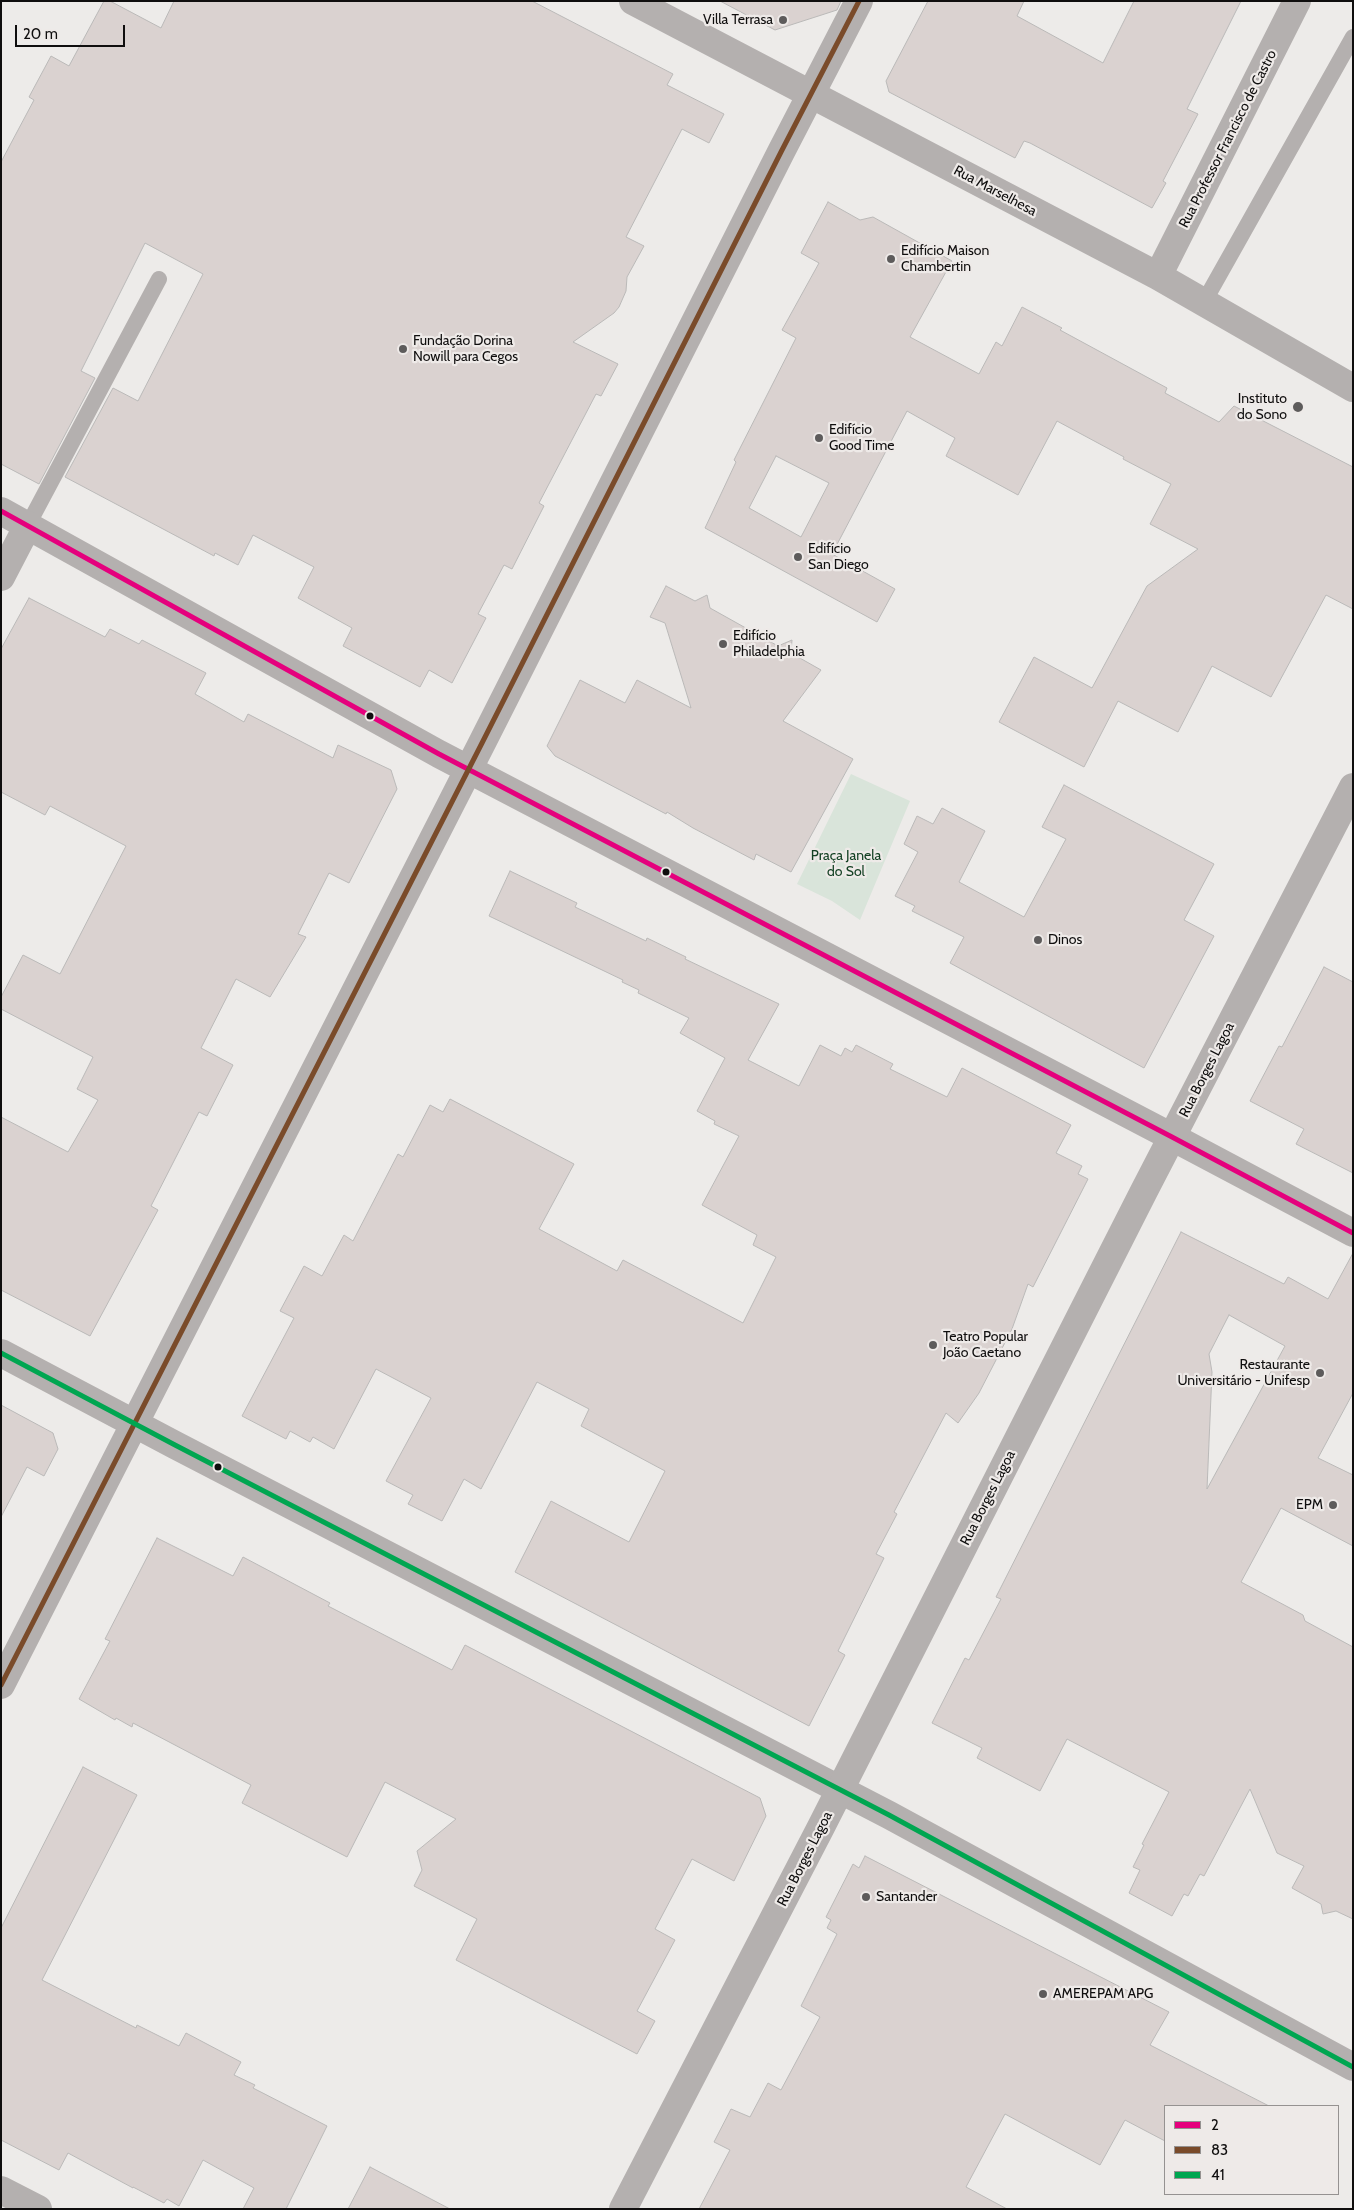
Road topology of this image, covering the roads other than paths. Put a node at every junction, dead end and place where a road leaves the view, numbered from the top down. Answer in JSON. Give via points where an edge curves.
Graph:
{"nodes":[{"id":1,"x":633,"y":1,"type":"edge"},
{"id":2,"x":859,"y":1,"type":"edge"},
{"id":3,"x":1297,"y":1,"type":"edge"},
{"id":4,"x":1353,"y":37,"type":"edge"},
{"id":5,"x":811,"y":95,"type":"junction"},
{"id":6,"x":1158,"y":276,"type":"junction"},
{"id":7,"x":159,"y":279,"type":"dead end"},
{"id":8,"x":1204,"y":302,"type":"junction"},
{"id":9,"x":1353,"y":388,"type":"edge"},
{"id":10,"x":1,"y":512,"type":"edge"},
{"id":11,"x":28,"y":525,"type":"junction"},
{"id":12,"x":1,"y":577,"type":"edge"},
{"id":13,"x":468,"y":769,"type":"junction"},
{"id":14,"x":1353,"y":787,"type":"edge"},
{"id":15,"x":1172,"y":1137,"type":"junction"},
{"id":16,"x":1353,"y":1233,"type":"edge"},
{"id":17,"x":1,"y":1353,"type":"edge"},
{"id":18,"x":135,"y":1425,"type":"junction"},
{"id":19,"x":4,"y":1673,"type":"edge"},
{"id":20,"x":840,"y":1790,"type":"junction"},
{"id":21,"x":1353,"y":2067,"type":"edge"},
{"id":22,"x":1,"y":2190,"type":"edge"},
{"id":23,"x":38,"y":2209,"type":"edge"},
{"id":24,"x":624,"y":2209,"type":"edge"}],
"edges":[{"from":1,"to":5,"type":"street","name":"Rua Marselhesa"},
{"from":2,"to":5,"type":"street"},
{"from":3,"to":6,"type":"street","name":"Rua Professor Francisco de Castro"},
{"from":4,"to":8,"type":"lane"},
{"from":5,"to":6,"type":"street","name":"Rua Marselhesa"},
{"from":5,"to":13,"type":"street"},
{"from":6,"to":8,"type":"street","name":"Rua Marselhesa"},
{"from":7,"to":11,"type":"lane"},
{"from":8,"to":9,"type":"street","name":"Rua Marselhesa"},
{"from":10,"to":11,"type":"street"},
{"from":11,"to":12,"type":"street"},
{"from":11,"to":13,"type":"street"},
{"from":13,"to":15,"type":"street"},
{"from":13,"to":18,"type":"street"},
{"from":14,"to":15,"type":"street","name":"Rua Borges Lagoa"},
{"from":15,"to":16,"type":"street"},
{"from":15,"to":20,"type":"street","name":"Rua Borges Lagoa"},
{"from":17,"to":18,"type":"street"},
{"from":18,"to":19,"type":"street"},
{"from":18,"to":20,"type":"street"},
{"from":20,"to":21,"type":"street"},
{"from":20,"to":24,"type":"street","name":"Rua Borges Lagoa"},
{"from":22,"to":23,"type":"street"}]}
